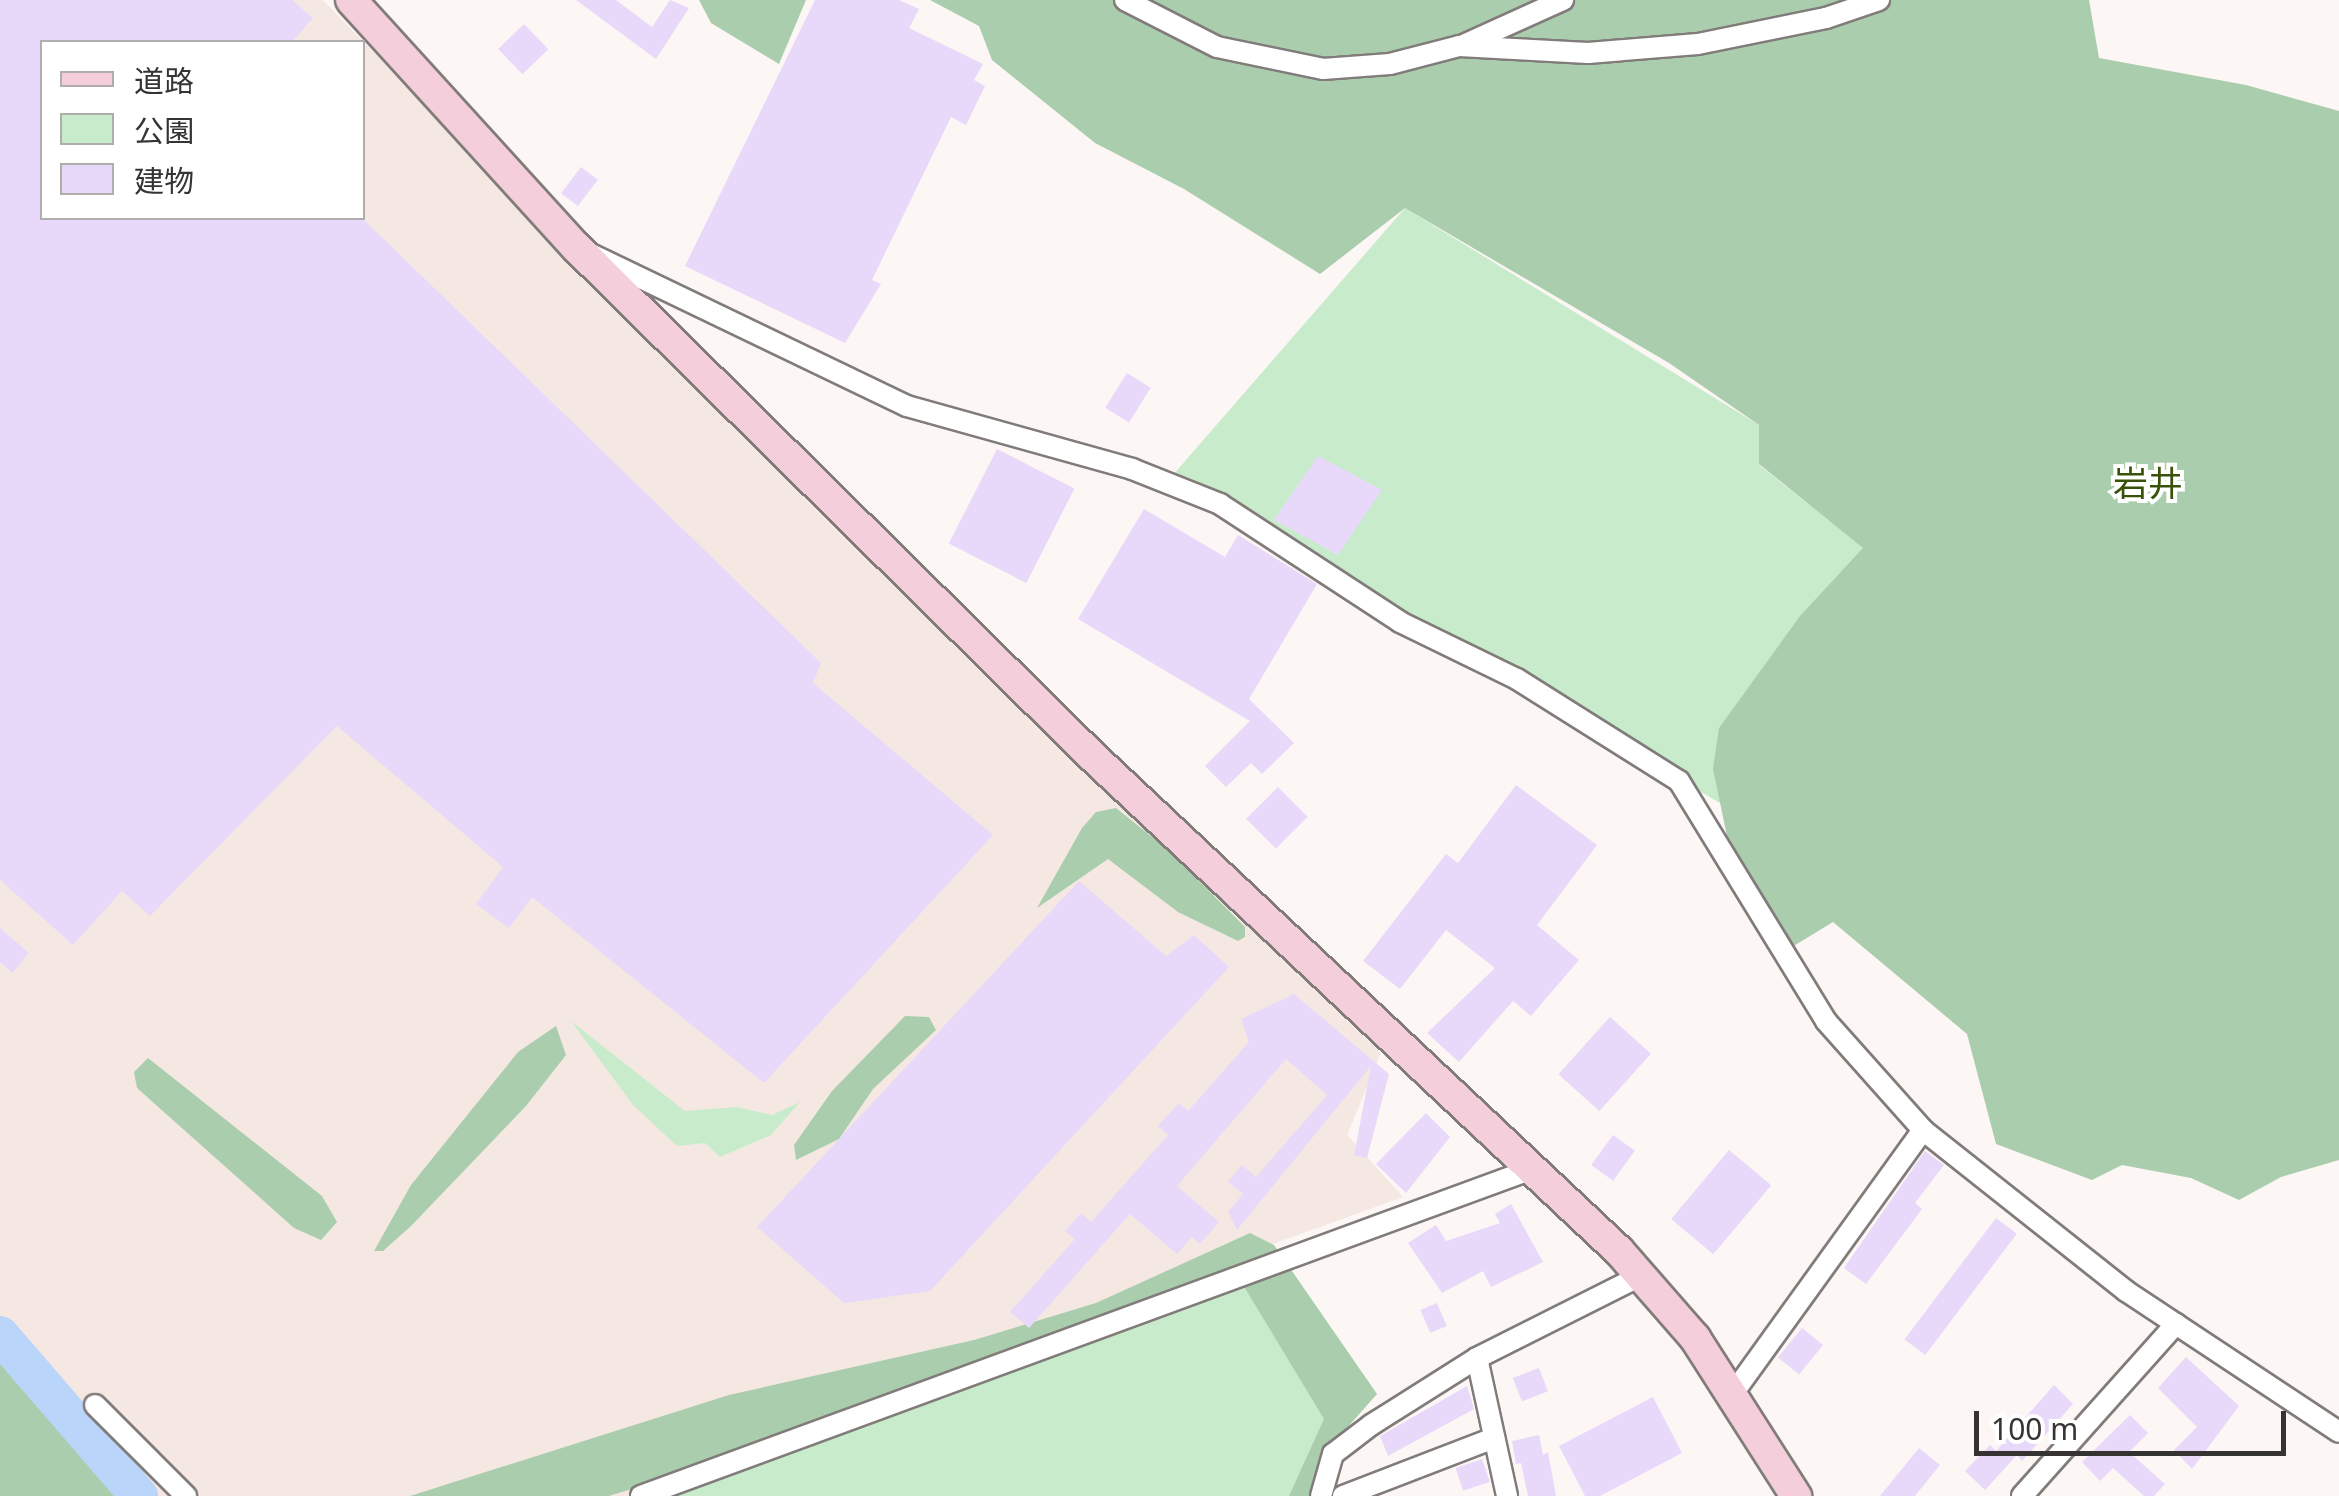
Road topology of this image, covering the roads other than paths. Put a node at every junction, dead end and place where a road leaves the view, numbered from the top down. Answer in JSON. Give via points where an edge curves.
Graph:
{"nodes":[{"id":1,"x":350,"y":0,"type":"edge"},
{"id":2,"x":1125,"y":0,"type":"edge"},
{"id":3,"x":1563,"y":0,"type":"edge"},
{"id":4,"x":1879,"y":0,"type":"edge"},
{"id":5,"x":1459,"y":46,"type":"junction"},
{"id":6,"x":577,"y":248,"type":"junction"},
{"id":7,"x":1923,"y":1130,"type":"junction"},
{"id":8,"x":1532,"y":1169,"type":"junction"},
{"id":9,"x":1640,"y":1276,"type":"junction"},
{"id":10,"x":2176,"y":1324,"type":"junction"},
{"id":11,"x":1477,"y":1358,"type":"junction"},
{"id":12,"x":1734,"y":1392,"type":"junction"},
{"id":13,"x":95,"y":1405,"type":"dead end"},
{"id":14,"x":2339,"y":1432,"type":"edge"},
{"id":15,"x":1494,"y":1438,"type":"junction"},
{"id":16,"x":186,"y":1496,"type":"edge"},
{"id":17,"x":641,"y":1496,"type":"edge"},
{"id":18,"x":1322,"y":1496,"type":"edge"},
{"id":19,"x":1342,"y":1496,"type":"edge"},
{"id":20,"x":1507,"y":1496,"type":"edge"},
{"id":21,"x":1796,"y":1496,"type":"edge"},
{"id":22,"x":2022,"y":1496,"type":"edge"}],
"edges":[{"from":1,"to":6,"type":"street"},
{"from":2,"to":5,"type":"street","via":[[1218,46],[1323,69],[1390,64]]},
{"from":3,"to":5,"type":"street"},
{"from":4,"to":5,"type":"street","via":[[1698,44],[1588,54]]},
{"from":6,"to":7,"type":"street","via":[[751,325],[907,406],[1132,469],[1220,504],[1400,622],[1502,671],[1678,781],[1826,1021]]},
{"from":6,"to":8,"type":"street","via":[[1091,755]]},
{"from":7,"to":10,"type":"street"},
{"from":7,"to":12,"type":"street"},
{"from":8,"to":9,"type":"street"},
{"from":8,"to":17,"type":"street"},
{"from":9,"to":11,"type":"street"},
{"from":9,"to":12,"type":"street"},
{"from":10,"to":14,"type":"street"},
{"from":10,"to":22,"type":"street"},
{"from":11,"to":15,"type":"street"},
{"from":11,"to":18,"type":"street","via":[[1332,1454]]},
{"from":12,"to":21,"type":"street"},
{"from":13,"to":16,"type":"street"},
{"from":15,"to":19,"type":"street"},
{"from":15,"to":20,"type":"street"}]}
